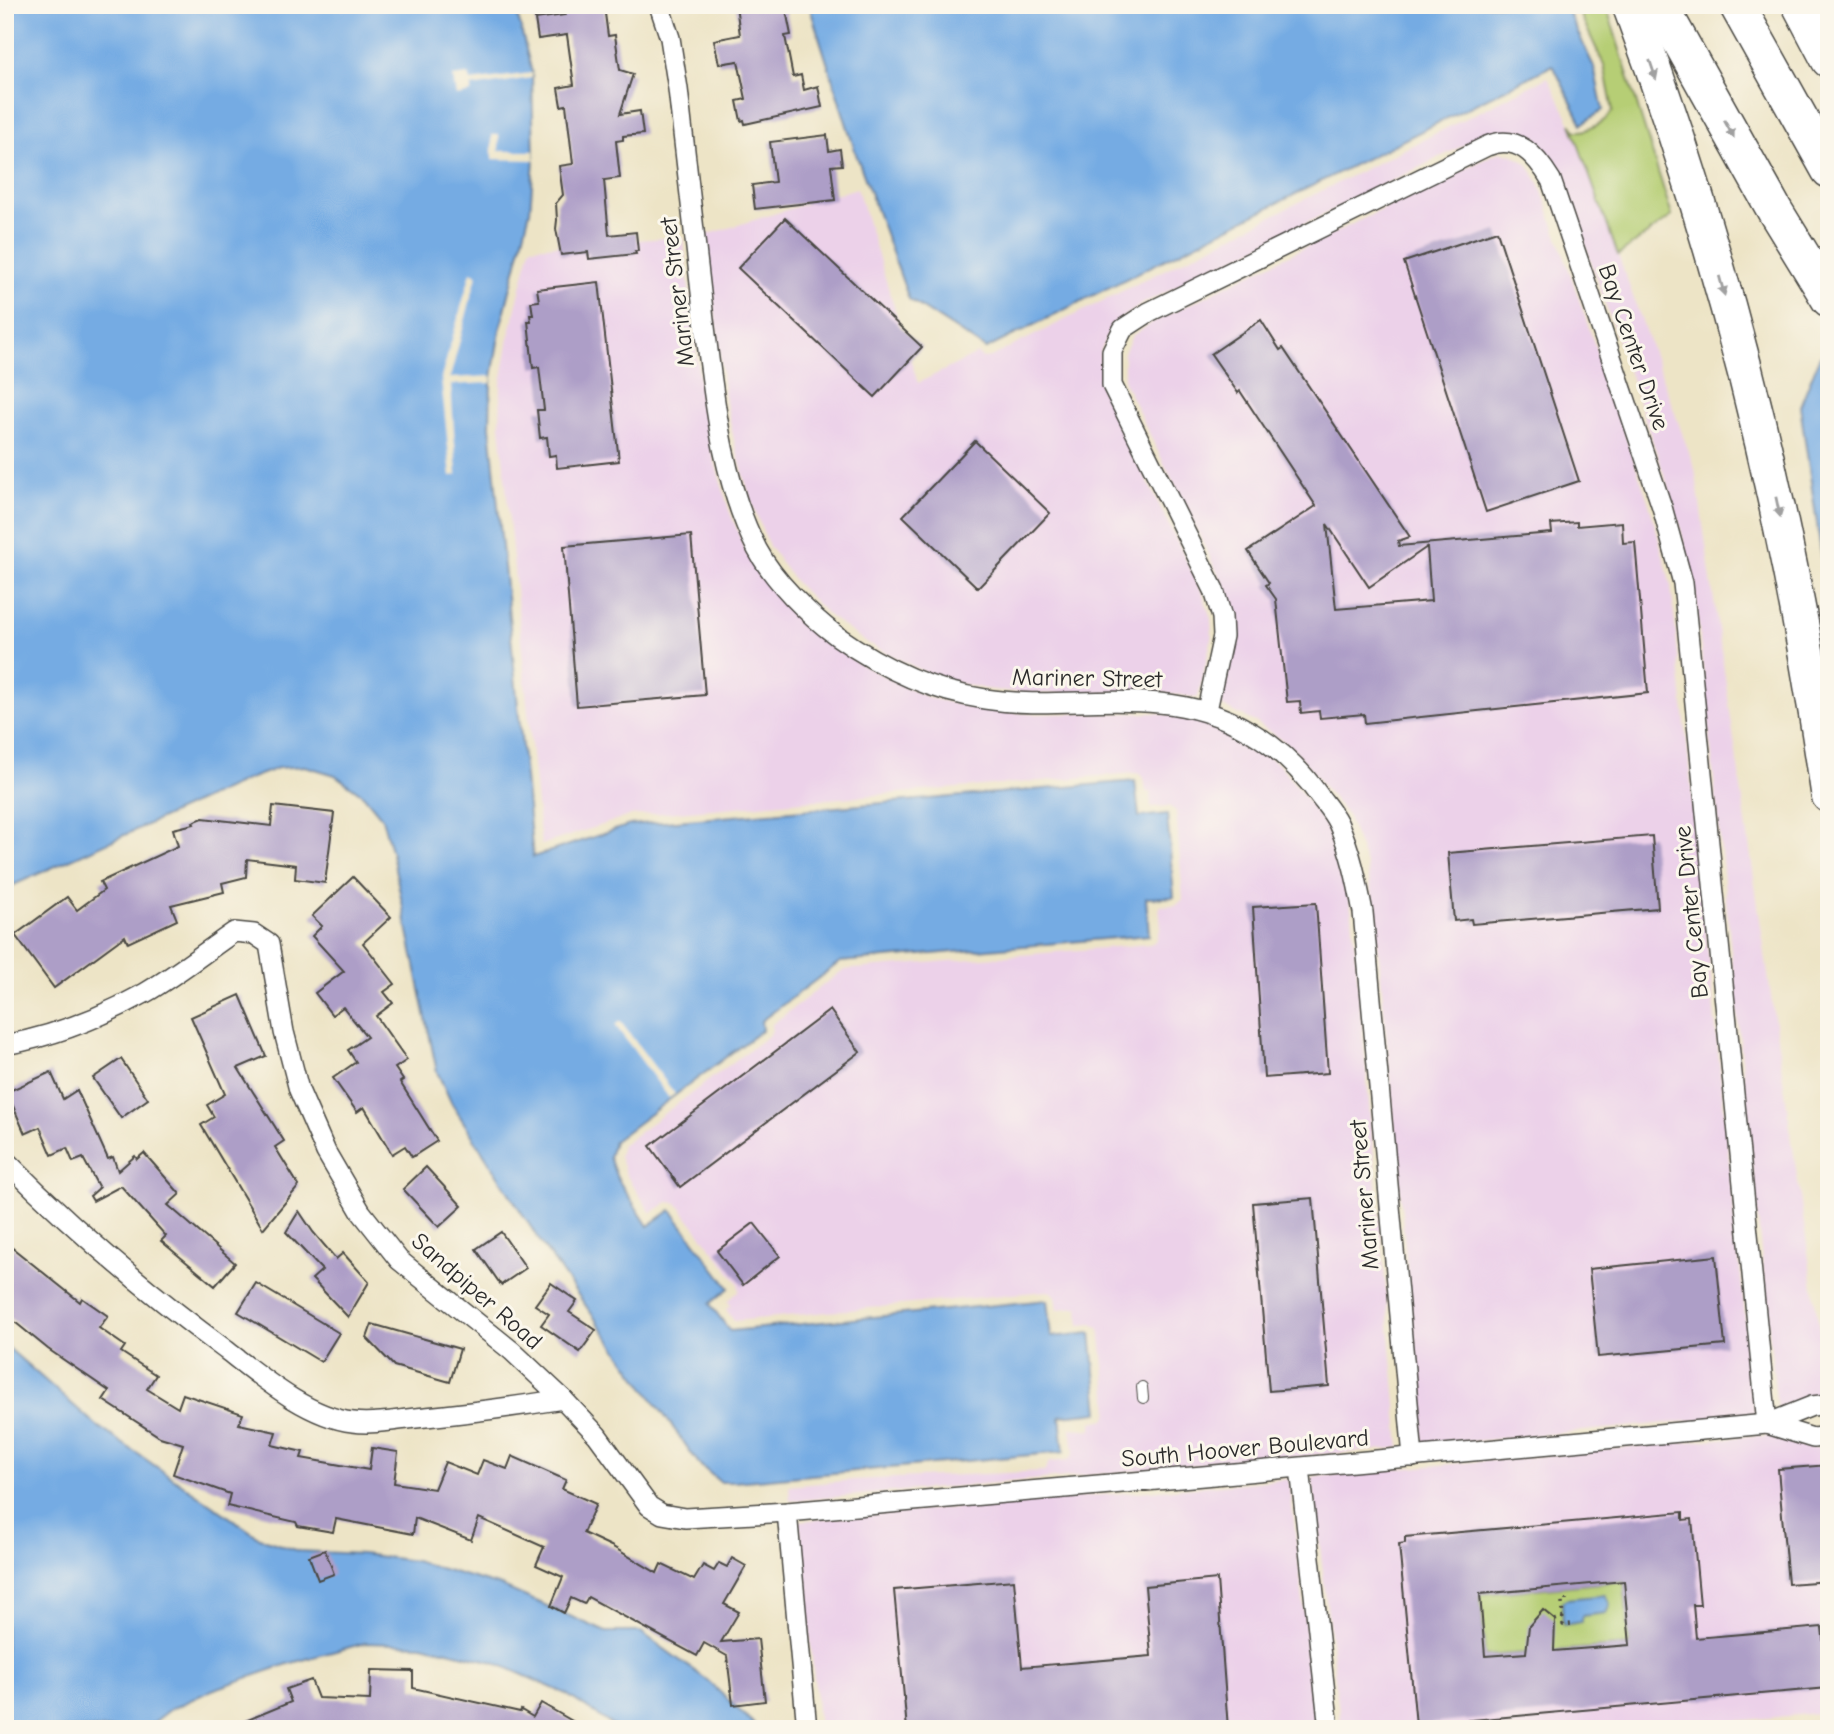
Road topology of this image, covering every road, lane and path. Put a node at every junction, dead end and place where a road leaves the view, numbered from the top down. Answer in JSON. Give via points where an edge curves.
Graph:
{"nodes":[{"id":1,"x":659,"y":5,"type":"edge"},
{"id":2,"x":1630,"y":5,"type":"edge"},
{"id":3,"x":1660,"y":5,"type":"edge"},
{"id":4,"x":1737,"y":5,"type":"edge"},
{"id":5,"x":1800,"y":5,"type":"edge"},
{"id":6,"x":1829,"y":60,"type":"edge"},
{"id":7,"x":1829,"y":170,"type":"edge"},
{"id":8,"x":1829,"y":299,"type":"edge"},
{"id":9,"x":1207,"y":710,"type":"junction"},
{"id":10,"x":1829,"y":795,"type":"edge"},
{"id":11,"x":5,"y":1045,"type":"edge"},
{"id":12,"x":5,"y":1160,"type":"edge"},
{"id":13,"x":1142,"y":1387,"type":"dead end"},
{"id":14,"x":1143,"y":1398,"type":"dead end"},
{"id":15,"x":564,"y":1399,"type":"junction"},
{"id":16,"x":1829,"y":1404,"type":"edge"},
{"id":17,"x":1767,"y":1424,"type":"junction"},
{"id":18,"x":1829,"y":1436,"type":"edge"},
{"id":19,"x":1413,"y":1457,"type":"junction"},
{"id":20,"x":1300,"y":1468,"type":"junction"},
{"id":21,"x":787,"y":1512,"type":"junction"},
{"id":22,"x":662,"y":1514,"type":"joint"},
{"id":23,"x":1571,"y":1605,"type":"dead end"},
{"id":24,"x":1565,"y":1616,"type":"junction"},
{"id":25,"x":1555,"y":1620,"type":"dead end"},
{"id":26,"x":1571,"y":1620,"type":"dead end"},
{"id":27,"x":807,"y":1729,"type":"edge"},
{"id":28,"x":1329,"y":1729,"type":"edge"}],
"edges":[{"from":1,"to":9,"type":"street","name":"Mariner Street","via":[[678,89],[724,452],[758,551],[787,589],[821,624],[860,652],[932,688],[1032,704],[1158,702]]},
{"from":2,"to":10,"type":"highway","one_way":true,"via":[[1707,236],[1756,414],[1795,586]]},
{"from":3,"to":8,"type":"highway","one_way":true},
{"from":4,"to":7,"type":"highway"},
{"from":5,"to":6,"type":"highway"},
{"from":9,"to":17,"type":"street","name":"Bay Center Drive","via":[[1223,636],[1222,617],[1214,590],[1112,385],[1112,351],[1123,329],[1149,312],[1487,146],[1498,141],[1519,146],[1538,157],[1551,180],[1662,507],[1683,583]]},
{"from":9,"to":19,"type":"street","name":"Mariner Street","via":[[1252,732],[1311,782],[1337,820],[1354,865],[1363,912]]},
{"from":11,"to":15,"type":"street","name":"Sandpiper Road","via":[[90,1020],[146,992],[234,932],[254,934],[269,944],[299,1090],[326,1152],[360,1212],[399,1259]]},
{"from":12,"to":15,"type":"street","via":[[150,1294],[266,1381],[327,1417],[355,1423]]},
{"from":13,"to":14,"type":"lane"},
{"from":15,"to":22,"type":"street","name":"Sandpiper Road","via":[[649,1506]]},
{"from":16,"to":17,"type":"street","name":"South Hoover Boulevard"},
{"from":17,"to":18,"type":"street","via":[[1813,1438]]},
{"from":17,"to":19,"type":"street","name":"South Hoover Boulevard"},
{"from":19,"to":20,"type":"street","name":"South Hoover Boulevard"},
{"from":20,"to":21,"type":"street","name":"South Hoover Boulevard"},
{"from":20,"to":28,"type":"street"},
{"from":21,"to":22,"type":"street","name":"South Hoover Boulevard","via":[[685,1518]]},
{"from":21,"to":27,"type":"street"},
{"from":23,"to":24,"type":"path","via":[[1562,1602]]},
{"from":24,"to":25,"type":"path"},
{"from":24,"to":26,"type":"path","via":[[1563,1625]]}]}
